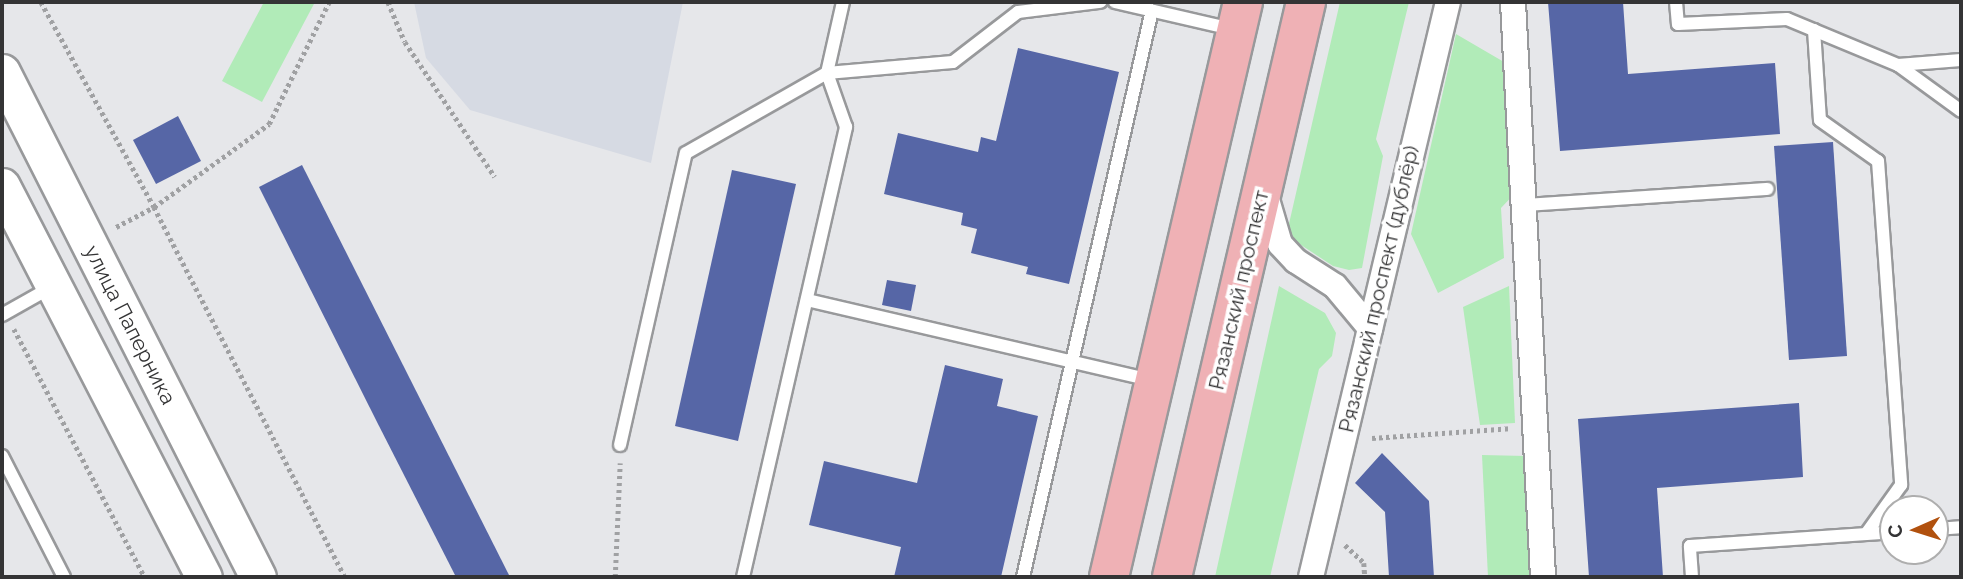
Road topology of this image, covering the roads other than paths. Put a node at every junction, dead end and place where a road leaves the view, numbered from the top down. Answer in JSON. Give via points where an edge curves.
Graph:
{"nodes":[{"id":1,"x":843,"y":2,"type":"edge"},
{"id":2,"x":1100,"y":2,"type":"edge"},
{"id":3,"x":1115,"y":2,"type":"edge"},
{"id":4,"x":1306,"y":2,"type":"edge"},
{"id":5,"x":1448,"y":2,"type":"edge"},
{"id":6,"x":1513,"y":2,"type":"edge"},
{"id":7,"x":1676,"y":2,"type":"edge"},
{"id":8,"x":1152,"y":10,"type":"junction"},
{"id":9,"x":1239,"y":16,"type":"edge"},
{"id":10,"x":1814,"y":30,"type":"junction"},
{"id":11,"x":1961,"y":60,"type":"edge"},
{"id":12,"x":1898,"y":65,"type":"junction"},
{"id":13,"x":2,"y":72,"type":"edge"},
{"id":14,"x":827,"y":73,"type":"junction"},
{"id":15,"x":1961,"y":111,"type":"edge"},
{"id":16,"x":1264,"y":183,"type":"junction"},
{"id":17,"x":1767,"y":189,"type":"dead end"},
{"id":18,"x":3,"y":191,"type":"edge"},
{"id":19,"x":1524,"y":205,"type":"junction"},
{"id":20,"x":53,"y":286,"type":"junction"},
{"id":21,"x":807,"y":300,"type":"junction"},
{"id":22,"x":3,"y":314,"type":"edge"},
{"id":23,"x":1370,"y":328,"type":"junction"},
{"id":24,"x":1072,"y":362,"type":"junction"},
{"id":25,"x":1154,"y":381,"type":"junction"},
{"id":26,"x":620,"y":445,"type":"road end"},
{"id":27,"x":2,"y":456,"type":"edge"},
{"id":28,"x":1879,"y":533,"type":"edge"},
{"id":29,"x":1866,"y":534,"type":"junction"},
{"id":30,"x":197,"y":572,"type":"edge"},
{"id":31,"x":64,"y":577,"type":"edge"},
{"id":32,"x":258,"y":577,"type":"edge"},
{"id":33,"x":743,"y":577,"type":"edge"},
{"id":34,"x":1023,"y":577,"type":"edge"},
{"id":35,"x":1109,"y":577,"type":"edge"},
{"id":36,"x":1171,"y":577,"type":"edge"},
{"id":37,"x":1311,"y":577,"type":"edge"},
{"id":38,"x":1544,"y":577,"type":"edge"},
{"id":39,"x":1692,"y":577,"type":"edge"}],
"edges":[{"from":1,"to":14,"type":"lane"},
{"from":2,"to":14,"type":"lane","via":[[1018,12],[953,62]]},
{"from":3,"to":8,"type":"lane"},
{"from":4,"to":16,"type":"main road","name":"Рязанский проспект"},
{"from":5,"to":23,"type":"street","name":"Рязанский проспект (дублёр)"},
{"from":6,"to":19,"type":"street"},
{"from":7,"to":10,"type":"lane","via":[[1678,24],[1787,19]]},
{"from":8,"to":9,"type":"lane"},
{"from":8,"to":24,"type":"lane"},
{"from":9,"to":25,"type":"main road"},
{"from":10,"to":12,"type":"lane"},
{"from":10,"to":29,"type":"lane","via":[[1820,120],[1878,161],[1901,485]]},
{"from":11,"to":12,"type":"lane"},
{"from":12,"to":15,"type":"lane"},
{"from":13,"to":32,"type":"main road","name":"улица Паперника"},
{"from":14,"to":21,"type":"lane","via":[[846,127]]},
{"from":14,"to":26,"type":"lane","via":[[686,153]]},
{"from":16,"to":23,"type":"street","via":[[1280,244],[1296,261],[1335,286]]},
{"from":16,"to":36,"type":"main road","name":"Рязанский проспект"},
{"from":17,"to":19,"type":"lane"},
{"from":18,"to":20,"type":"main road"},
{"from":19,"to":38,"type":"street"},
{"from":20,"to":22,"type":"lane"},
{"from":20,"to":30,"type":"main road"},
{"from":21,"to":24,"type":"lane"},
{"from":21,"to":33,"type":"lane"},
{"from":23,"to":37,"type":"street","name":"Рязанский проспект (дублёр)"},
{"from":24,"to":25,"type":"lane"},
{"from":24,"to":34,"type":"lane"},
{"from":25,"to":35,"type":"main road"},
{"from":27,"to":31,"type":"lane"},
{"from":28,"to":29,"type":"lane"},
{"from":29,"to":39,"type":"lane","via":[[1690,546]]}]}
